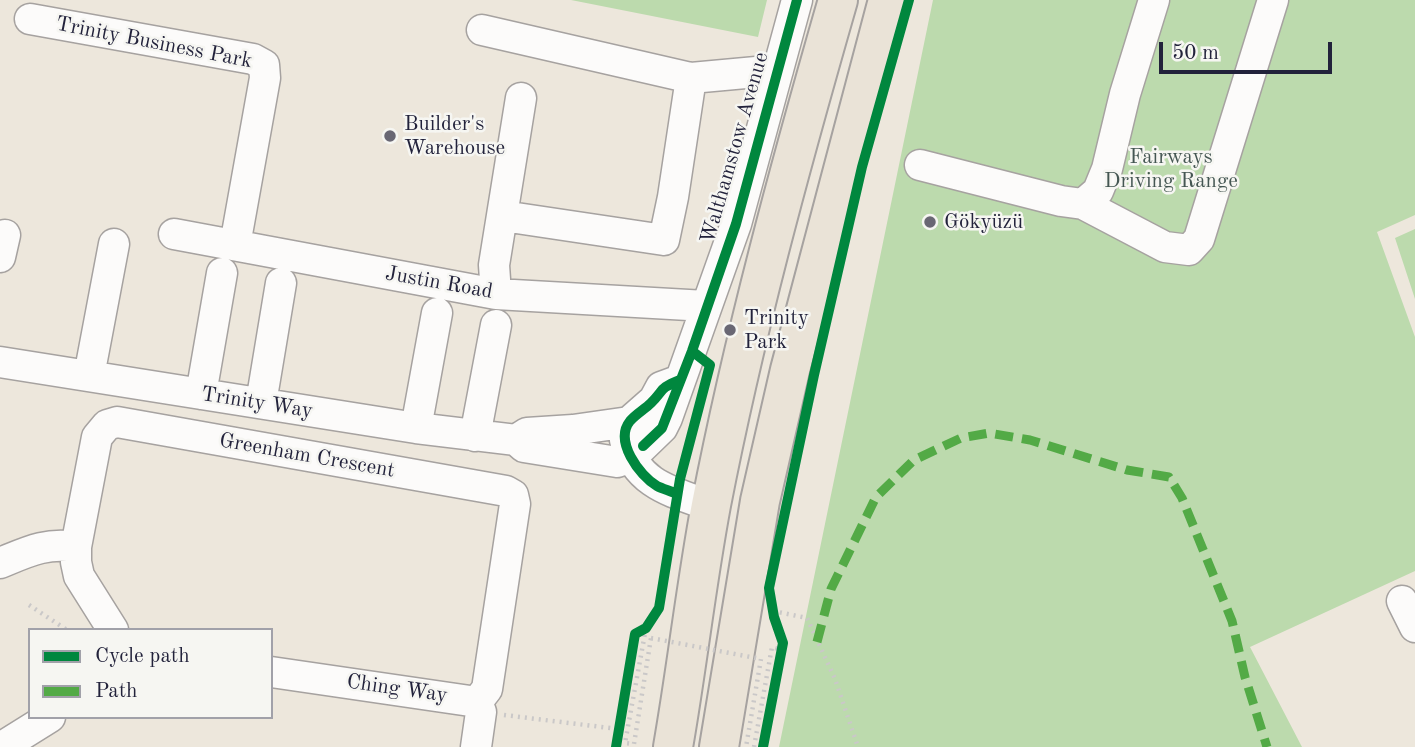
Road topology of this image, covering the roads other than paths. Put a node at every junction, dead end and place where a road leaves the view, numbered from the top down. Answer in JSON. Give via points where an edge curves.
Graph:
{"nodes":[{"id":1,"x":797,"y":0,"type":"edge"},
{"id":2,"x":838,"y":0,"type":"edge"},
{"id":3,"x":888,"y":0,"type":"edge"},
{"id":4,"x":1154,"y":0,"type":"edge"},
{"id":5,"x":1273,"y":0,"type":"edge"},
{"id":6,"x":30,"y":19,"type":"dead end"},
{"id":7,"x":482,"y":30,"type":"dead end"},
{"id":8,"x":778,"y":71,"type":"junction"},
{"id":9,"x":691,"y":78,"type":"junction"},
{"id":10,"x":521,"y":98,"type":"dead end"},
{"id":11,"x":919,"y":165,"type":"dead end"},
{"id":12,"x":1083,"y":204,"type":"junction"},
{"id":13,"x":503,"y":216,"type":"junction"},
{"id":14,"x":174,"y":234,"type":"dead end"},
{"id":15,"x":114,"y":244,"type":"dead end"},
{"id":16,"x":236,"y":245,"type":"junction"},
{"id":17,"x":222,"y":273,"type":"dead end"},
{"id":18,"x":281,"y":283,"type":"dead end"},
{"id":19,"x":495,"y":293,"type":"junction"},
{"id":20,"x":706,"y":306,"type":"junction"},
{"id":21,"x":437,"y":313,"type":"dead end"},
{"id":22,"x":496,"y":325,"type":"dead end"},
{"id":23,"x":0,"y":362,"type":"edge"},
{"id":24,"x":89,"y":376,"type":"junction"},
{"id":25,"x":680,"y":380,"type":"junction"},
{"id":26,"x":201,"y":394,"type":"junction"},
{"id":27,"x":261,"y":403,"type":"junction"},
{"id":28,"x":629,"y":422,"type":"junction"},
{"id":29,"x":416,"y":428,"type":"junction"},
{"id":30,"x":475,"y":436,"type":"junction"},
{"id":31,"x":516,"y":440,"type":"junction"},
{"id":32,"x":632,"y":457,"type":"junction"},
{"id":33,"x":711,"y":506,"type":"junction"},
{"id":34,"x":76,"y":547,"type":"junction"},
{"id":35,"x":0,"y":563,"type":"edge"},
{"id":36,"x":112,"y":628,"type":"edge"},
{"id":37,"x":273,"y":672,"type":"edge"},
{"id":38,"x":479,"y":707,"type":"junction"},
{"id":39,"x":47,"y":719,"type":"edge"},
{"id":40,"x":2,"y":747,"type":"edge"},
{"id":41,"x":476,"y":747,"type":"edge"},
{"id":42,"x":673,"y":747,"type":"edge"},
{"id":43,"x":719,"y":747,"type":"edge"}],
"edges":[{"from":1,"to":8,"type":"street","name":"Walthamstow Avenue"},
{"from":2,"to":33,"type":"highway","via":[[787,178]]},
{"from":3,"to":43,"type":"highway","via":[[789,370],[760,501]]},
{"from":4,"to":12,"type":"street","via":[[1107,169],[1098,191]]},
{"from":5,"to":12,"type":"street","via":[[1199,239],[1189,250],[1165,247]]},
{"from":6,"to":16,"type":"street","name":"Trinity Business Park","via":[[253,59],[264,65]]},
{"from":7,"to":9,"type":"street"},
{"from":8,"to":9,"type":"street"},
{"from":8,"to":20,"type":"street","name":"Walthamstow Avenue","via":[[736,224]]},
{"from":9,"to":13,"type":"street","via":[[664,240]]},
{"from":10,"to":13,"type":"street"},
{"from":11,"to":12,"type":"street"},
{"from":13,"to":19,"type":"street","via":[[494,265]]},
{"from":14,"to":16,"type":"street","name":"Justin Road"},
{"from":15,"to":24,"type":"street"},
{"from":16,"to":19,"type":"street","name":"Justin Road"},
{"from":17,"to":26,"type":"street"},
{"from":18,"to":27,"type":"street"},
{"from":19,"to":20,"type":"street","name":"Justin Road"},
{"from":20,"to":25,"type":"street"},
{"from":21,"to":29,"type":"street"},
{"from":22,"to":30,"type":"street"},
{"from":23,"to":24,"type":"street","name":"Trinity Way"},
{"from":24,"to":26,"type":"street","name":"Trinity Way"},
{"from":25,"to":28,"type":"street","via":[[662,387]]},
{"from":25,"to":32,"type":"street","via":[[662,428]]},
{"from":26,"to":27,"type":"street","name":"Trinity Way"},
{"from":27,"to":29,"type":"street","name":"Trinity Way"},
{"from":28,"to":31,"type":"street","name":"Trinity Way","via":[[527,433]]},
{"from":28,"to":32,"type":"street","via":[[625,436]]},
{"from":29,"to":30,"type":"street","name":"Trinity Way"},
{"from":30,"to":31,"type":"street","name":"Trinity Way"},
{"from":31,"to":32,"type":"street","name":"Trinity Way","via":[[524,447],[617,462]]},
{"from":32,"to":33,"type":"street","via":[[656,485]]},
{"from":33,"to":42,"type":"highway"},
{"from":34,"to":35,"type":"street","via":[[43,546]]},
{"from":34,"to":36,"type":"street","name":"Greenham Crescent","via":[[79,576]]},
{"from":34,"to":38,"type":"street","name":"Greenham Crescent","via":[[97,437],[107,425],[117,422],[506,491],[515,504],[487,689]]},
{"from":37,"to":38,"type":"street","name":"Ching Way"},
{"from":38,"to":41,"type":"street"},
{"from":39,"to":40,"type":"street"}]}
